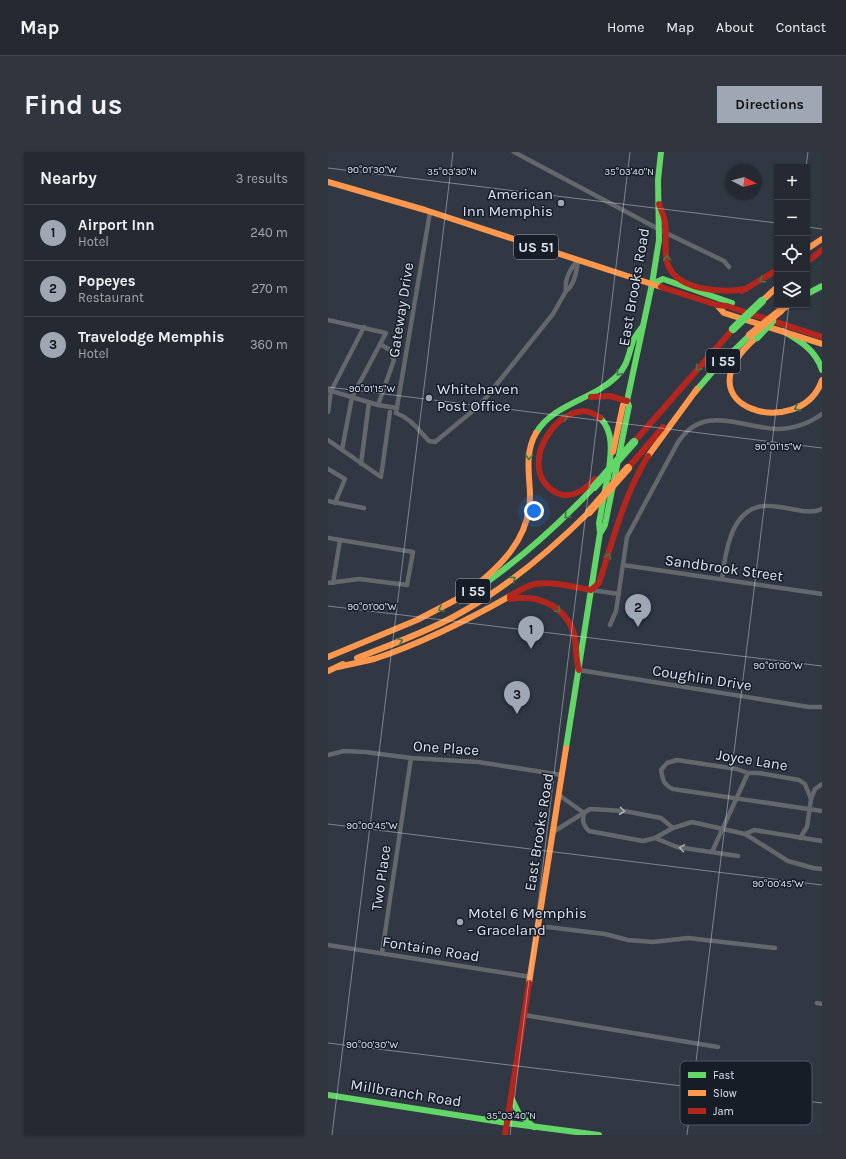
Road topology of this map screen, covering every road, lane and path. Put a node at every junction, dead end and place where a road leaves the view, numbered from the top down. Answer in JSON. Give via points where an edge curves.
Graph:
{"nodes":[{"id":1,"x":514,"y":152,"type":"edge"},
{"id":2,"x":661,"y":152,"type":"edge"},
{"id":3,"x":328,"y":182,"type":"edge"},
{"id":4,"x":430,"y":212,"type":"junction"},
{"id":5,"x":663,"y":231,"type":"junction"},
{"id":6,"x":822,"y":240,"type":"edge"},
{"id":7,"x":810,"y":247,"type":"edge"},
{"id":8,"x":822,"y":250,"type":"edge"},
{"id":9,"x":578,"y":260,"type":"junction"},
{"id":10,"x":810,"y":260,"type":"edge"},
{"id":11,"x":729,"y":267,"type":"dead end"},
{"id":12,"x":774,"y":272,"type":"edge"},
{"id":13,"x":652,"y":284,"type":"junction"},
{"id":14,"x":822,"y":286,"type":"edge"},
{"id":15,"x":746,"y":289,"type":"junction"},
{"id":16,"x":774,"y":290,"type":"edge"},
{"id":17,"x":810,"y":292,"type":"edge"},
{"id":18,"x":708,"y":295,"type":"junction"},
{"id":19,"x":717,"y":305,"type":"junction"},
{"id":20,"x":784,"y":308,"type":"edge"},
{"id":21,"x":759,"y":316,"type":"junction"},
{"id":22,"x":328,"y":320,"type":"edge"},
{"id":23,"x":643,"y":326,"type":"junction"},
{"id":24,"x":364,"y":328,"type":"junction"},
{"id":25,"x":783,"y":331,"type":"junction"},
{"id":26,"x":754,"y":336,"type":"junction"},
{"id":27,"x":822,"y":338,"type":"edge"},
{"id":28,"x":380,"y":344,"type":"junction"},
{"id":29,"x":822,"y":344,"type":"edge"},
{"id":30,"x":822,"y":370,"type":"edge"},
{"id":31,"x":822,"y":380,"type":"edge"},
{"id":32,"x":697,"y":389,"type":"junction"},
{"id":33,"x":330,"y":390,"type":"edge"},
{"id":34,"x":352,"y":397,"type":"junction"},
{"id":35,"x":627,"y":401,"type":"junction"},
{"id":36,"x":369,"y":402,"type":"junction"},
{"id":37,"x":574,"y":402,"type":"junction"},
{"id":38,"x":378,"y":405,"type":"junction"},
{"id":39,"x":397,"y":408,"type":"junction"},
{"id":40,"x":328,"y":412,"type":"edge"},
{"id":41,"x":390,"y":412,"type":"dead end"},
{"id":42,"x":822,"y":414,"type":"edge"},
{"id":43,"x":328,"y":440,"type":"edge"},
{"id":44,"x":342,"y":450,"type":"junction"},
{"id":45,"x":361,"y":464,"type":"junction"},
{"id":46,"x":329,"y":470,"type":"edge"},
{"id":47,"x":328,"y":476,"type":"edge"},
{"id":48,"x":608,"y":478,"type":"junction"},
{"id":49,"x":595,"y":483,"type":"junction"},
{"id":50,"x":336,"y":500,"type":"junction"},
{"id":51,"x":328,"y":501,"type":"edge"},
{"id":52,"x":364,"y":508,"type":"dead end"},
{"id":53,"x":822,"y":509,"type":"edge"},
{"id":54,"x":600,"y":533,"type":"junction"},
{"id":55,"x":328,"y":538,"type":"edge"},
{"id":56,"x":340,"y":540,"type":"junction"},
{"id":57,"x":622,"y":565,"type":"junction"},
{"id":58,"x":722,"y":579,"type":"junction"},
{"id":59,"x":330,"y":583,"type":"edge"},
{"id":60,"x":591,"y":590,"type":"junction"},
{"id":61,"x":619,"y":594,"type":"junction"},
{"id":62,"x":822,"y":594,"type":"edge"},
{"id":63,"x":461,"y":598,"type":"junction"},
{"id":64,"x":497,"y":604,"type":"junction"},
{"id":65,"x":610,"y":625,"type":"dead end"},
{"id":66,"x":328,"y":657,"type":"edge"},
{"id":67,"x":338,"y":666,"type":"junction"},
{"id":68,"x":328,"y":670,"type":"edge"},
{"id":69,"x":579,"y":670,"type":"junction"},
{"id":70,"x":822,"y":707,"type":"edge"},
{"id":71,"x":328,"y":755,"type":"edge"},
{"id":72,"x":411,"y":758,"type":"junction"},
{"id":73,"x":748,"y":773,"type":"junction"},
{"id":74,"x":562,"y":775,"type":"junction"},
{"id":75,"x":822,"y":784,"type":"edge"},
{"id":76,"x":559,"y":795,"type":"junction"},
{"id":77,"x":736,"y":798,"type":"junction"},
{"id":78,"x":811,"y":800,"type":"junction"},
{"id":79,"x":810,"y":810,"type":"junction"},
{"id":80,"x":822,"y":811,"type":"edge"},
{"id":81,"x":584,"y":813,"type":"junction"},
{"id":82,"x":673,"y":828,"type":"junction"},
{"id":83,"x":721,"y":829,"type":"junction"},
{"id":84,"x":553,"y":832,"type":"junction"},
{"id":85,"x":745,"y":834,"type":"junction"},
{"id":86,"x":654,"y":838,"type":"junction"},
{"id":87,"x":800,"y":838,"type":"junction"},
{"id":88,"x":822,"y":841,"type":"edge"},
{"id":89,"x":712,"y":852,"type":"junction"},
{"id":90,"x":738,"y":856,"type":"dead end"},
{"id":91,"x":822,"y":869,"type":"edge"},
{"id":92,"x":539,"y":926,"type":"junction"},
{"id":93,"x":328,"y":945,"type":"edge"},
{"id":94,"x":775,"y":948,"type":"dead end"},
{"id":95,"x":382,"y":953,"type":"junction"},
{"id":96,"x":531,"y":977,"type":"junction"},
{"id":97,"x":524,"y":1015,"type":"junction"},
{"id":98,"x":718,"y":1047,"type":"dead end"},
{"id":99,"x":328,"y":1095,"type":"edge"},
{"id":100,"x":511,"y":1097,"type":"junction"},
{"id":101,"x":507,"y":1123,"type":"junction"},
{"id":102,"x":534,"y":1126,"type":"junction"},
{"id":103,"x":505,"y":1135,"type":"edge"},
{"id":104,"x":599,"y":1135,"type":"edge"}],
"edges":[{"from":1,"to":5,"type":"street"},
{"from":2,"to":5,"type":"main road","via":[[658,180],[659,204],[665,220]]},
{"from":3,"to":4,"type":"main road","number":"US 51"},
{"from":4,"to":9,"type":"main road","number":"US 51"},
{"from":4,"to":39,"type":"street","name":"Gateway Drive"},
{"from":5,"to":11,"type":"street","via":[[724,261]]},
{"from":5,"to":13,"type":"main road","name":"East Brooks Road"},
{"from":15,"to":5,"type":"main road","one_way":true,"via":[[713,291],[679,280],[668,266]]},
{"from":6,"to":7,"type":"main road"},
{"from":8,"to":10,"type":"main road"},
{"from":9,"to":13,"type":"main road","number":"US 51"},
{"from":9,"to":39,"type":"street","name":"Gateway Drive","via":[[570,269],[565,285],[566,291],[553,314],[480,405],[435,442],[429,442],[413,422],[396,414]]},
{"from":12,"to":15,"type":"main road","one_way":true},
{"from":13,"to":18,"type":"main road","via":[[663,279]]},
{"from":13,"to":19,"type":"main road","number":"US 51"},
{"from":13,"to":23,"type":"main road","name":"East Brooks Road"},
{"from":14,"to":17,"type":"main road"},
{"from":15,"to":18,"type":"main road","via":[[730,295]]},
{"from":16,"to":49,"type":"main road","number":"I 55","one_way":true,"bridge":true,"via":[[733,329],[613,466],[602,471]]},
{"from":18,"to":21,"type":"main road"},
{"from":19,"to":21,"type":"main road","number":"US 51"},
{"from":19,"to":25,"type":"main road","number":"US 51","via":[[724,313]]},
{"from":20,"to":26,"type":"main road","number":"I 55","bridge":true},
{"from":21,"to":27,"type":"main road","number":"US 51"},
{"from":22,"to":24,"type":"street"},
{"from":23,"to":35,"type":"main road","name":"East Brooks Road"},
{"from":23,"to":37,"type":"main road","one_way":true,"via":[[634,339],[630,355],[616,377],[598,391]]},
{"from":24,"to":28,"type":"street","via":[[386,333]]},
{"from":24,"to":33,"type":"street"},
{"from":25,"to":29,"type":"main road","number":"US 51"},
{"from":25,"to":30,"type":"main road","via":[[809,348],[817,357]]},
{"from":31,"to":26,"type":"main road","one_way":true,"via":[[809,401],[788,412],[760,413],[740,403],[730,389],[730,372],[737,356]]},
{"from":26,"to":32,"type":"main road","number":"I 55"},
{"from":28,"to":34,"type":"street"},
{"from":28,"to":38,"type":"street","via":[[390,350],[394,360]]},
{"from":60,"to":32,"type":"main road","one_way":true,"via":[[599,583],[634,481],[648,456]]},
{"from":67,"to":32,"type":"main road","number":"I 55","one_way":true,"bridge":true,"via":[[434,626],[476,603],[530,566],[589,512]]},
{"from":33,"to":34,"type":"street"},
{"from":33,"to":40,"type":"street"},
{"from":34,"to":36,"type":"street"},
{"from":34,"to":44,"type":"street"},
{"from":35,"to":37,"type":"main road","via":[[615,396],[602,395]]},
{"from":35,"to":48,"type":"main road","name":"East Brooks Road","via":[[623,405]]},
{"from":35,"to":54,"type":"main road","name":"East Brooks Road","via":[[629,406],[605,525]]},
{"from":36,"to":38,"type":"street"},
{"from":36,"to":45,"type":"street"},
{"from":37,"to":63,"type":"main road","one_way":true,"via":[[550,416],[540,425],[534,438],[528,458],[529,510],[518,543],[502,562]]},
{"from":38,"to":39,"type":"street"},
{"from":41,"to":45,"type":"street","via":[[380,477]]},
{"from":42,"to":57,"type":"street","via":[[802,425],[784,429],[716,420],[704,421],[689,429],[677,444],[629,532]]},
{"from":43,"to":44,"type":"street"},
{"from":44,"to":45,"type":"street"},
{"from":46,"to":47,"type":"street"},
{"from":46,"to":50,"type":"street","via":[[345,479]]},
{"from":49,"to":48,"type":"main road","one_way":true,"via":[[566,496],[549,489],[540,475],[540,454],[545,438],[558,422],[572,413],[593,413],[606,424],[611,442]]},
{"from":48,"to":54,"type":"main road","name":"East Brooks Road","via":[[599,523]]},
{"from":49,"to":63,"type":"main road","number":"I 55","one_way":true,"via":[[570,513],[536,546]]},
{"from":50,"to":51,"type":"street"},
{"from":50,"to":52,"type":"street"},
{"from":53,"to":58,"type":"street","via":[[810,512],[766,506],[755,508],[745,514],[731,534]]},
{"from":54,"to":60,"type":"main road","name":"East Brooks Road"},
{"from":55,"to":56,"type":"street"},
{"from":56,"to":59,"type":"street"},
{"from":56,"to":59,"type":"street","via":[[413,552],[407,584],[359,579]]},
{"from":57,"to":58,"type":"street","name":"Sandbrook Street"},
{"from":57,"to":61,"type":"street"},
{"from":58,"to":62,"type":"street","name":"Sandbrook Street"},
{"from":60,"to":61,"type":"street"},
{"from":60,"to":64,"type":"main road","via":[[536,584]]},
{"from":60,"to":69,"type":"main road","name":"East Brooks Road"},
{"from":61,"to":65,"type":"street"},
{"from":63,"to":66,"type":"main road","number":"I 55","one_way":true,"via":[[417,620]]},
{"from":64,"to":67,"type":"main road","via":[[409,646],[373,659]]},
{"from":64,"to":69,"type":"main road","one_way":true,"via":[[527,596],[545,600],[557,608],[568,620],[573,633],[575,661]]},
{"from":67,"to":68,"type":"main road","number":"I 55"},
{"from":69,"to":70,"type":"street","name":"Coughlin Drive"},
{"from":69,"to":74,"type":"main road","name":"East Brooks Road"},
{"from":71,"to":72,"type":"street","name":"One Place","via":[[344,751]]},
{"from":72,"to":74,"type":"street","name":"One Place","via":[[478,762]]},
{"from":72,"to":95,"type":"street","name":"Two Place"},
{"from":73,"to":77,"type":"street"},
{"from":73,"to":77,"type":"street","name":"Joyce Lane","via":[[677,760],[666,763],[661,770],[666,786],[673,789]]},
{"from":73,"to":78,"type":"street","name":"Joyce Lane","via":[[801,780]]},
{"from":74,"to":76,"type":"main road","name":"East Brooks Road"},
{"from":75,"to":78,"type":"street","via":[[815,789]]},
{"from":76,"to":81,"type":"street"},
{"from":76,"to":84,"type":"main road","name":"East Brooks Road"},
{"from":77,"to":79,"type":"street"},
{"from":77,"to":83,"type":"street"},
{"from":78,"to":79,"type":"street"},
{"from":79,"to":80,"type":"street"},
{"from":79,"to":87,"type":"street","via":[[807,827]]},
{"from":81,"to":82,"type":"street","one_way":true,"via":[[590,809],[624,811],[661,818]]},
{"from":81,"to":84,"type":"street"},
{"from":81,"to":86,"type":"street","via":[[582,820],[589,831],[643,841]]},
{"from":82,"to":83,"type":"street","via":[[692,822]]},
{"from":82,"to":86,"type":"street"},
{"from":83,"to":85,"type":"street"},
{"from":83,"to":89,"type":"street"},
{"from":84,"to":92,"type":"main road","name":"East Brooks Road"},
{"from":85,"to":87,"type":"street","via":[[754,830]]},
{"from":85,"to":91,"type":"street","via":[[788,861]]},
{"from":89,"to":86,"type":"street","one_way":true,"via":[[676,847]]},
{"from":87,"to":88,"type":"street"},
{"from":89,"to":90,"type":"street"},
{"from":92,"to":94,"type":"street","via":[[605,934],[628,940],[653,942],[688,938]]},
{"from":92,"to":96,"type":"main road","name":"East Brooks Road"},
{"from":93,"to":95,"type":"street","name":"Fontaine Road"},
{"from":95,"to":96,"type":"street","name":"Fontaine Road"},
{"from":96,"to":97,"type":"main road","name":"East Brooks Road"},
{"from":97,"to":98,"type":"street"},
{"from":97,"to":100,"type":"main road","name":"East Brooks Road"},
{"from":99,"to":101,"type":"main road","name":"Millbranch Road"},
{"from":100,"to":101,"type":"main road","name":"East Brooks Road"},
{"from":100,"to":102,"type":"main road","via":[[519,1114]]},
{"from":101,"to":102,"type":"main road","name":"Millbranch Road"},
{"from":101,"to":103,"type":"main road","name":"East Brooks Road"},
{"from":102,"to":104,"type":"main road","name":"Millbranch Road"}]}
